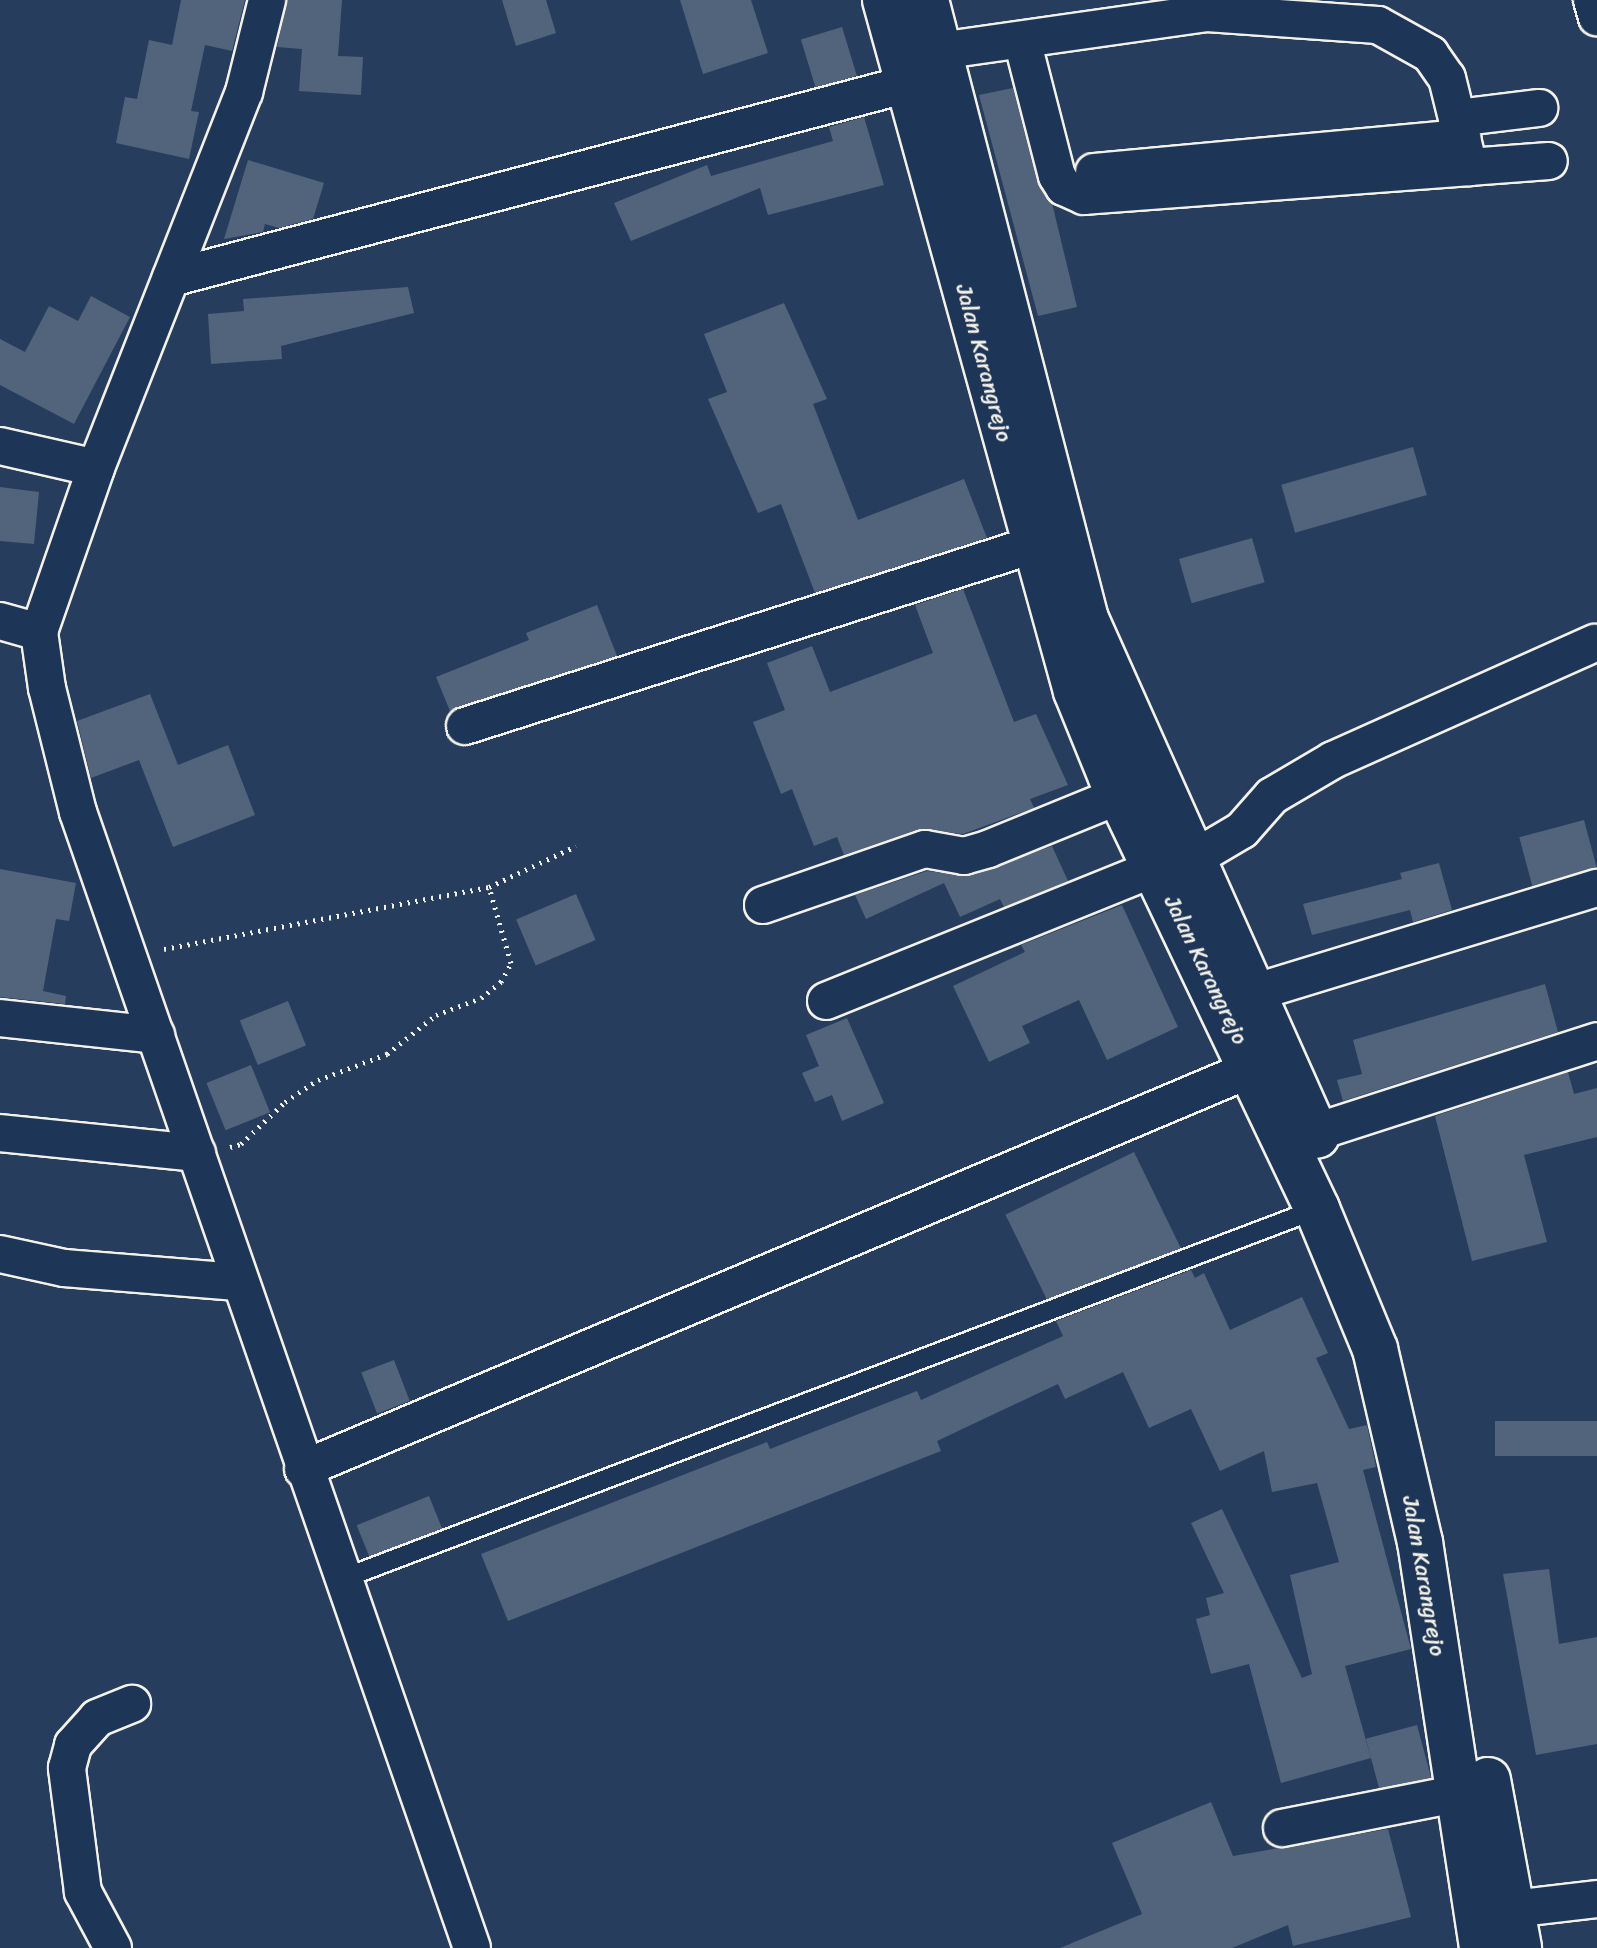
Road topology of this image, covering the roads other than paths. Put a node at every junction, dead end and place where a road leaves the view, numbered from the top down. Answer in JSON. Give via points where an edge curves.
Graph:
{"nodes":[{"id":1,"x":267,"y":0,"type":"edge"},
{"id":2,"x":885,"y":0,"type":"edge"},
{"id":3,"x":926,"y":0,"type":"edge"},
{"id":4,"x":1592,"y":0,"type":"edge"},
{"id":5,"x":1597,"y":17,"type":"edge"},
{"id":6,"x":1022,"y":40,"type":"junction"},
{"id":7,"x":939,"y":51,"type":"junction"},
{"id":8,"x":908,"y":84,"type":"junction"},
{"id":9,"x":1539,"y":108,"type":"dead end"},
{"id":10,"x":1463,"y":141,"type":"junction"},
{"id":11,"x":1549,"y":161,"type":"dead end"},
{"id":12,"x":171,"y":278,"type":"junction"},
{"id":13,"x":0,"y":446,"type":"edge"},
{"id":14,"x":96,"y":468,"type":"junction"},
{"id":15,"x":1033,"y":545,"type":"junction"},
{"id":16,"x":0,"y":621,"type":"edge"},
{"id":17,"x":39,"y":632,"type":"junction"},
{"id":18,"x":1595,"y":643,"type":"edge"},
{"id":19,"x":465,"y":726,"type":"dead end"},
{"id":20,"x":1120,"y":795,"type":"junction"},
{"id":21,"x":1175,"y":863,"type":"junction"},
{"id":22,"x":1597,"y":888,"type":"edge"},
{"id":23,"x":763,"y":905,"type":"dead end"},
{"id":24,"x":1253,"y":993,"type":"junction"},
{"id":25,"x":826,"y":1001,"type":"dead end"},
{"id":26,"x":0,"y":1018,"type":"edge"},
{"id":27,"x":156,"y":1035,"type":"junction"},
{"id":28,"x":1597,"y":1041,"type":"edge"},
{"id":29,"x":1253,"y":1068,"type":"junction"},
{"id":30,"x":1316,"y":1132,"type":"junction"},
{"id":31,"x":0,"y":1133,"type":"edge"},
{"id":32,"x":197,"y":1153,"type":"junction"},
{"id":33,"x":1317,"y":1209,"type":"junction"},
{"id":34,"x":0,"y":1254,"type":"edge"},
{"id":35,"x":237,"y":1282,"type":"junction"},
{"id":36,"x":303,"y":1469,"type":"junction"},
{"id":37,"x":342,"y":1579,"type":"junction"},
{"id":38,"x":132,"y":1704,"type":"dead end"},
{"id":39,"x":1461,"y":1793,"type":"junction"},
{"id":40,"x":1282,"y":1828,"type":"dead end"},
{"id":41,"x":1597,"y":1899,"type":"edge"},
{"id":42,"x":1516,"y":1928,"type":"edge"},
{"id":43,"x":113,"y":1948,"type":"edge"},
{"id":44,"x":472,"y":1948,"type":"edge"},
{"id":45,"x":1482,"y":1948,"type":"edge"}],
"edges":[{"from":1,"to":12,"type":"street","via":[[244,92]]},
{"from":2,"to":8,"type":"main road","name":"Jalan Karangrejo"},
{"from":3,"to":7,"type":"main road","name":"Jalan Karangrejo"},
{"from":4,"to":5,"type":"street"},
{"from":6,"to":7,"type":"street"},
{"from":6,"to":10,"type":"street","via":[[1207,13],[1378,25],[1430,54],[1447,78]]},
{"from":6,"to":10,"type":"street","via":[[1057,176]]},
{"from":7,"to":21,"type":"main road","name":"Jalan Karangrejo","via":[[1078,593]]},
{"from":8,"to":12,"type":"street"},
{"from":8,"to":15,"type":"main road","name":"Jalan Karangrejo"},
{"from":9,"to":10,"type":"street"},
{"from":10,"to":11,"type":"street"},
{"from":12,"to":14,"type":"street"},
{"from":13,"to":14,"type":"street"},
{"from":14,"to":17,"type":"street"},
{"from":15,"to":19,"type":"street"},
{"from":15,"to":20,"type":"main road","name":"Jalan Karangrejo","via":[[1076,691]]},
{"from":16,"to":17,"type":"street"},
{"from":17,"to":27,"type":"street","via":[[47,688],[78,812]]},
{"from":18,"to":21,"type":"street","via":[[1333,760],[1272,796],[1242,830]]},
{"from":20,"to":21,"type":"main road","name":"Jalan Karangrejo"},
{"from":20,"to":23,"type":"street","via":[[988,849],[964,856],[925,849]]},
{"from":21,"to":24,"type":"main road","name":"Jalan Karangrejo"},
{"from":21,"to":25,"type":"street"},
{"from":21,"to":29,"type":"main road","name":"Jalan Karangrejo"},
{"from":22,"to":24,"type":"street"},
{"from":24,"to":30,"type":"main road","name":"Jalan Karangrejo"},
{"from":26,"to":27,"type":"street"},
{"from":27,"to":32,"type":"street"},
{"from":28,"to":30,"type":"street"},
{"from":29,"to":33,"type":"main road","name":"Jalan Karangrejo"},
{"from":29,"to":36,"type":"street"},
{"from":30,"to":42,"type":"main road","name":"Jalan Karangrejo","via":[[1416,1399]]},
{"from":31,"to":32,"type":"street"},
{"from":32,"to":35,"type":"street"},
{"from":33,"to":37,"type":"lane"},
{"from":33,"to":39,"type":"main road","name":"Jalan Karangrejo","via":[[1386,1385],[1420,1542]]},
{"from":34,"to":35,"type":"street","via":[[64,1268]]},
{"from":35,"to":36,"type":"street"},
{"from":36,"to":37,"type":"street"},
{"from":37,"to":44,"type":"street"},
{"from":38,"to":43,"type":"street","via":[[97,1718],[73,1745],[67,1768],[83,1892]]},
{"from":39,"to":40,"type":"street"},
{"from":39,"to":45,"type":"main road","name":"Jalan Karangrejo"},
{"from":41,"to":42,"type":"street"}]}
